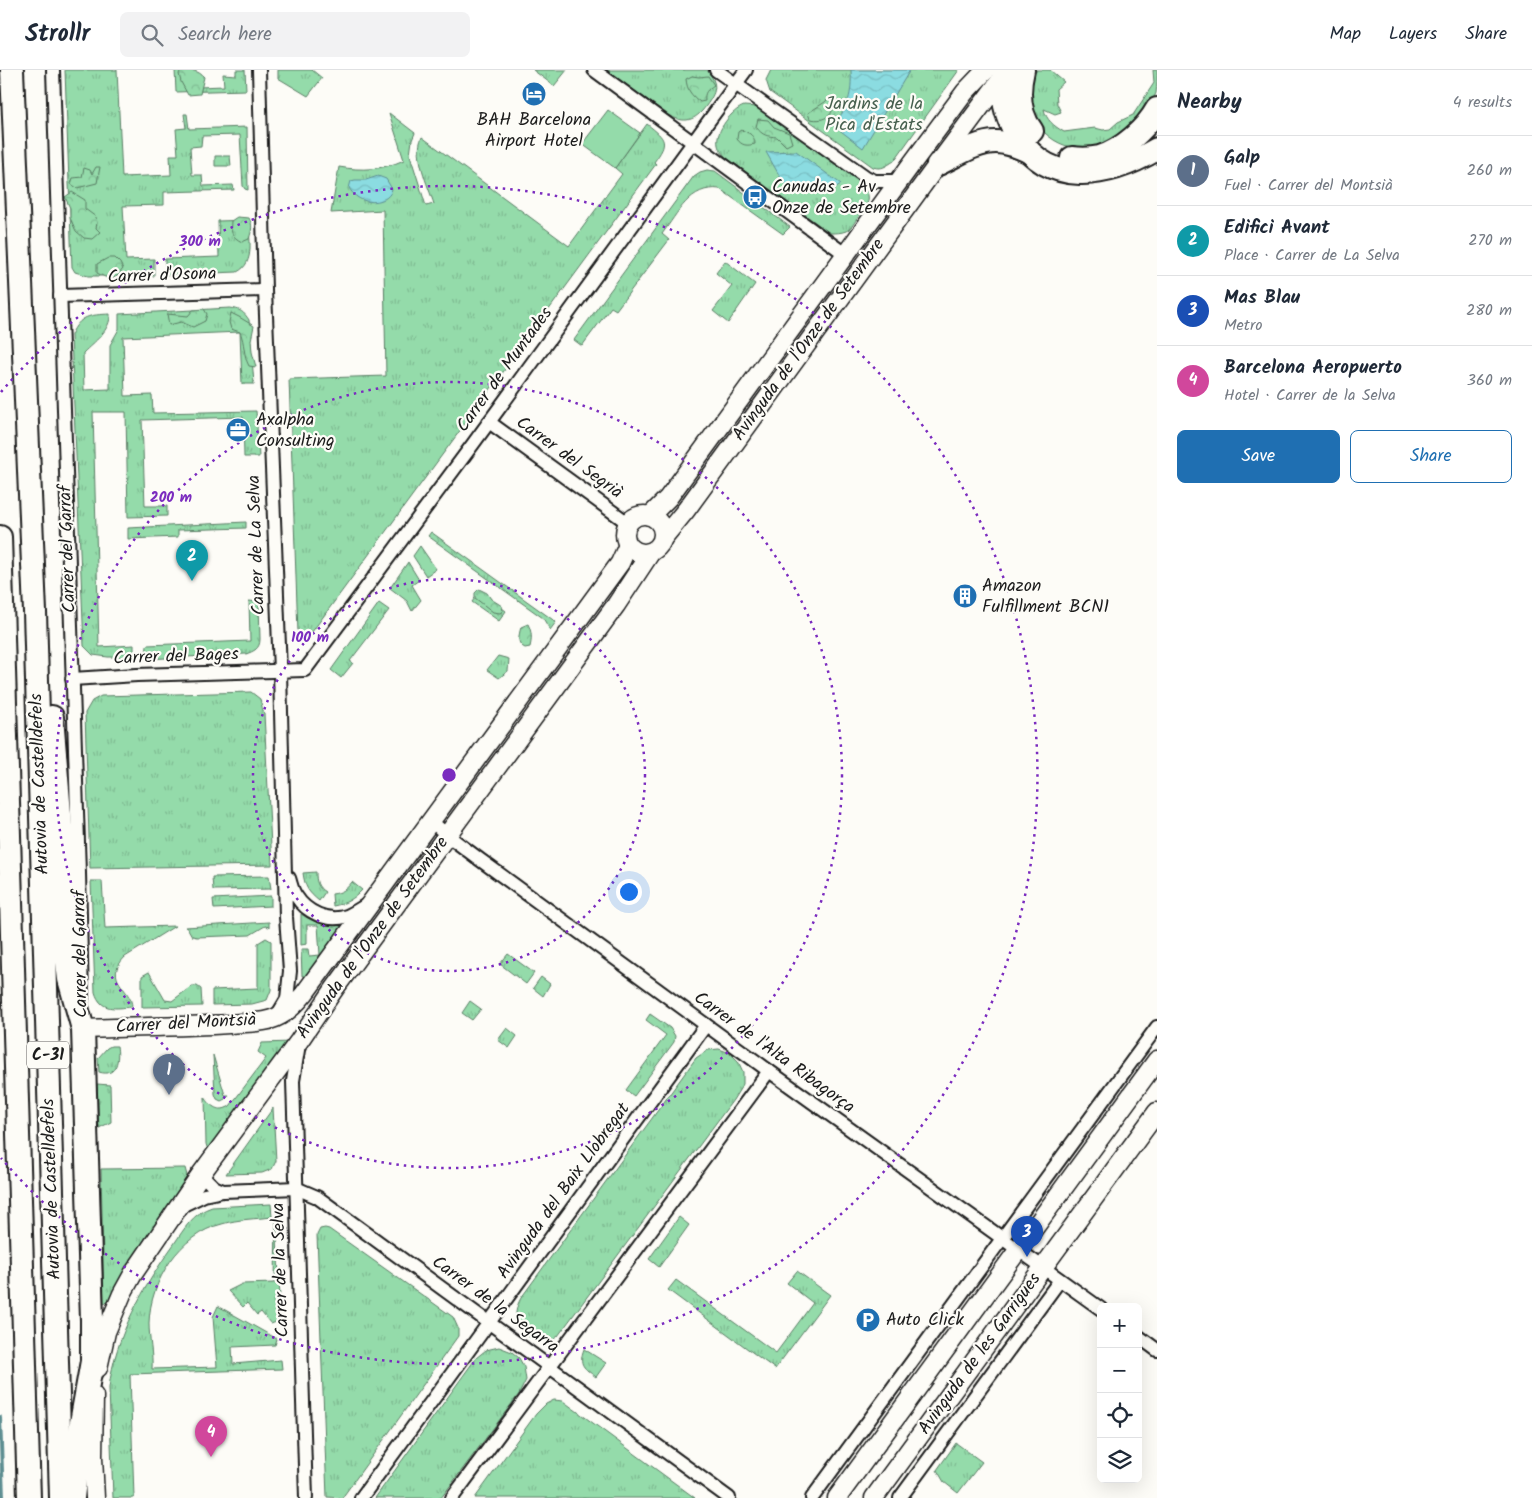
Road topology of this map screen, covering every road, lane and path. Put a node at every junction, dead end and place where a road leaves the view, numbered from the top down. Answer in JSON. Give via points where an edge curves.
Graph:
{"nodes":[{"id":1,"x":12,"y":70,"type":"edge"},
{"id":2,"x":53,"y":70,"type":"edge"},
{"id":3,"x":259,"y":70,"type":"edge"},
{"id":4,"x":594,"y":70,"type":"edge"},
{"id":5,"x":716,"y":70,"type":"edge"},
{"id":6,"x":746,"y":70,"type":"edge"},
{"id":7,"x":980,"y":70,"type":"edge"},
{"id":8,"x":1005,"y":71,"type":"edge"},
{"id":9,"x":736,"y":84,"type":"junction"},
{"id":10,"x":965,"y":92,"type":"junction"},
{"id":11,"x":1157,"y":109,"type":"edge"},
{"id":12,"x":693,"y":142,"type":"junction"},
{"id":13,"x":1157,"y":149,"type":"edge"},
{"id":14,"x":1030,"y":152,"type":"junction"},
{"id":15,"x":938,"y":164,"type":"junction"},
{"id":16,"x":900,"y":180,"type":"junction"},
{"id":17,"x":873,"y":252,"type":"junction"},
{"id":18,"x":844,"y":253,"type":"junction"},
{"id":19,"x":265,"y":290,"type":"junction"},
{"id":20,"x":60,"y":296,"type":"junction"},
{"id":21,"x":489,"y":422,"type":"junction"},
{"id":22,"x":650,"y":516,"type":"junction"},
{"id":23,"x":628,"y":523,"type":"junction"},
{"id":24,"x":0,"y":537,"type":"edge"},
{"id":25,"x":662,"y":538,"type":"junction"},
{"id":26,"x":628,"y":545,"type":"junction"},
{"id":27,"x":651,"y":552,"type":"junction"},
{"id":28,"x":36,"y":612,"type":"junction"},
{"id":29,"x":280,"y":671,"type":"junction"},
{"id":30,"x":72,"y":679,"type":"junction"},
{"id":31,"x":0,"y":716,"type":"edge"},
{"id":32,"x":7,"y":738,"type":"junction"},
{"id":33,"x":430,"y":821,"type":"junction"},
{"id":34,"x":447,"y":835,"type":"junction"},
{"id":35,"x":285,"y":868,"type":"junction"},
{"id":36,"x":370,"y":903,"type":"junction"},
{"id":37,"x":281,"y":1015,"type":"junction"},
{"id":38,"x":706,"y":1025,"type":"junction"},
{"id":39,"x":1157,"y":1027,"type":"edge"},
{"id":40,"x":83,"y":1029,"type":"junction"},
{"id":41,"x":299,"y":1041,"type":"junction"},
{"id":42,"x":1157,"y":1060,"type":"edge"},
{"id":43,"x":769,"y":1071,"type":"junction"},
{"id":44,"x":1157,"y":1112,"type":"edge"},
{"id":45,"x":201,"y":1174,"type":"junction"},
{"id":46,"x":296,"y":1188,"type":"junction"},
{"id":47,"x":223,"y":1191,"type":"junction"},
{"id":48,"x":179,"y":1208,"type":"junction"},
{"id":49,"x":1002,"y":1238,"type":"junction"},
{"id":50,"x":1018,"y":1250,"type":"junction"},
{"id":51,"x":1043,"y":1268,"type":"junction"},
{"id":52,"x":1060,"y":1280,"type":"junction"},
{"id":53,"x":1097,"y":1306,"type":"edge"},
{"id":54,"x":489,"y":1323,"type":"junction"},
{"id":55,"x":106,"y":1332,"type":"junction"},
{"id":56,"x":1142,"y":1339,"type":"edge"},
{"id":57,"x":1157,"y":1350,"type":"edge"},
{"id":58,"x":92,"y":1361,"type":"junction"},
{"id":59,"x":550,"y":1366,"type":"junction"},
{"id":60,"x":29,"y":1498,"type":"edge"},
{"id":61,"x":61,"y":1498,"type":"edge"},
{"id":62,"x":73,"y":1498,"type":"edge"},
{"id":63,"x":95,"y":1498,"type":"edge"},
{"id":64,"x":306,"y":1498,"type":"edge"},
{"id":65,"x":361,"y":1498,"type":"edge"},
{"id":66,"x":452,"y":1498,"type":"edge"},
{"id":67,"x":729,"y":1498,"type":"edge"},
{"id":68,"x":812,"y":1498,"type":"edge"},
{"id":69,"x":837,"y":1498,"type":"edge"},
{"id":70,"x":874,"y":1498,"type":"edge"},
{"id":71,"x":900,"y":1498,"type":"edge"}],
"edges":[{"from":1,"to":28,"type":"highway","name":"Autovia de Castelldefels","number":"C-31"},
{"from":2,"to":20,"type":"street","name":"Carrer del Garraf"},
{"from":3,"to":19,"type":"street","name":"Carrer de La Selva"},
{"from":4,"to":12,"type":"street"},
{"from":5,"to":9,"type":"street"},
{"from":6,"to":9,"type":"street","name":"Carrer de Muntades"},
{"from":7,"to":10,"type":"main road"},
{"from":8,"to":10,"type":"main road","name":"Avinguda de l'Onze de Setembre"},
{"from":8,"to":11,"type":"highway","via":[[1020,93],[1027,125],[1042,143],[1062,155],[1086,159],[1113,151],[1136,134]]},
{"from":8,"to":14,"type":"highway","via":[[1003,94],[1008,119]]},
{"from":8,"to":15,"type":"main road","name":"Avinguda de l'Onze de Setembre"},
{"from":9,"to":12,"type":"street","name":"Carrer de Muntades"},
{"from":9,"to":16,"type":"street","via":[[866,177],[876,181]]},
{"from":10,"to":16,"type":"main road","name":"Avinguda de l'Onze de Setembre"},
{"from":12,"to":18,"type":"street"},
{"from":12,"to":21,"type":"street","name":"Carrer de Muntades"},
{"from":13,"to":14,"type":"highway","via":[[1128,164],[1085,174],[1060,169]]},
{"from":14,"to":15,"type":"highway","via":[[1004,143],[988,143]]},
{"from":15,"to":17,"type":"main road","name":"Avinguda de l'Onze de Setembre"},
{"from":16,"to":18,"type":"main road","name":"Avinguda de l'Onze de Setembre"},
{"from":17,"to":18,"type":"main road"},
{"from":17,"to":25,"type":"main road","name":"Avinguda de l'Onze de Setembre","via":[[686,510]]},
{"from":18,"to":22,"type":"main road","name":"Avinguda de l'Onze de Setembre","via":[[668,498]]},
{"from":19,"to":20,"type":"street","name":"Carrer d'Osona"},
{"from":19,"to":29,"type":"street","name":"Carrer de La Selva"},
{"from":20,"to":30,"type":"street","name":"Carrer del Garraf"},
{"from":21,"to":23,"type":"street","name":"Carrer del Segrià"},
{"from":21,"to":29,"type":"street","name":"Carrer de Muntades","via":[[305,670]]},
{"from":22,"to":23,"type":"main road","via":[[637,516]]},
{"from":22,"to":25,"type":"main road","via":[[660,524]]},
{"from":23,"to":26,"type":"main road","via":[[625,535]]},
{"from":24,"to":32,"type":"highway","name":"Autovia de Castelldefels","number":"C-31"},
{"from":25,"to":27,"type":"main road"},
{"from":26,"to":27,"type":"main road","via":[[638,552]]},
{"from":26,"to":33,"type":"main road","name":"Avinguda de l'Onze de Setembre","via":[[620,563]]},
{"from":27,"to":34,"type":"main road","name":"Avinguda de l'Onze de Setembre","via":[[616,605]]},
{"from":28,"to":40,"type":"highway","via":[[51,705],[66,954],[69,979]]},
{"from":28,"to":61,"type":"highway","name":"Autovia de Castelldefels","number":"C-31"},
{"from":29,"to":30,"type":"street","name":"Carrer del Bages"},
{"from":29,"to":35,"type":"street","name":"Carrer de La Selva"},
{"from":30,"to":40,"type":"street","name":"Carrer del Garraf"},
{"from":31,"to":32,"type":"highway"},
{"from":32,"to":60,"type":"highway","name":"Autovia de Castelldefels","number":"C-31"},
{"from":33,"to":34,"type":"street","name":"Carrer de l'Alta Ribagorça"},
{"from":33,"to":36,"type":"main road","name":"Avinguda de l'Onze de Setembre"},
{"from":34,"to":38,"type":"street","name":"Carrer de l'Alta Ribagorça"},
{"from":34,"to":41,"type":"main road","name":"Avinguda de l'Onze de Setembre"},
{"from":35,"to":36,"type":"street","name":"Carrer de La Selva","via":[[295,896],[318,915],[347,916]]},
{"from":35,"to":37,"type":"street","name":"Carrer de La Selva","via":[[290,971]]},
{"from":36,"to":37,"type":"main road","name":"Avinguda de l'Onze de Setembre","via":[[304,994]]},
{"from":37,"to":40,"type":"main road","name":"Carrer del Montsià","via":[[261,1021],[208,1025]]},
{"from":38,"to":43,"type":"street","name":"Carrer de l'Alta Ribagorça"},
{"from":38,"to":54,"type":"street","name":"Avinguda del Baix Llobregat"},
{"from":39,"to":49,"type":"street"},
{"from":40,"to":58,"type":"highway"},
{"from":41,"to":45,"type":"main road","name":"Avinguda de l'Onze de Setembre"},
{"from":41,"to":46,"type":"street","name":"Carrer de la Selva","via":[[294,1081]]},
{"from":42,"to":50,"type":"main road","name":"Avinguda de les Garrigues"},
{"from":43,"to":49,"type":"street","name":"Carrer de l'Alta Ribagorça"},
{"from":43,"to":59,"type":"street"},
{"from":44,"to":51,"type":"main road","name":"Avinguda de les Garrigues"},
{"from":45,"to":47,"type":"street"},
{"from":45,"to":48,"type":"main road","name":"Avinguda de l'Onze de Setembre"},
{"from":46,"to":47,"type":"street","name":"Carrer de la Segarra"},
{"from":46,"to":54,"type":"street","name":"Carrer de la Segarra","via":[[317,1197]]},
{"from":46,"to":64,"type":"street","name":"Carrer de la Selva"},
{"from":47,"to":48,"type":"street","name":"Carrer de la Segarra","via":[[204,1195]]},
{"from":48,"to":55,"type":"main road","name":"Avinguda de l'Onze de Setembre","via":[[133,1274]]},
{"from":49,"to":50,"type":"street","name":"Carrer de l'Alta Ribagorça"},
{"from":49,"to":68,"type":"street"},
{"from":50,"to":51,"type":"street","name":"Carrer de l'Alta Ribagorça"},
{"from":50,"to":69,"type":"main road","name":"Avinguda de les Garrigues"},
{"from":51,"to":52,"type":"street","name":"Carrer de l'Alta Ribagorça"},
{"from":51,"to":70,"type":"main road","name":"Avinguda de les Garrigues"},
{"from":52,"to":53,"type":"street","name":"Carrer de l'Alta Ribagorça"},
{"from":52,"to":71,"type":"street","name":"Avinguda de les Garrigues"},
{"from":54,"to":59,"type":"street","name":"Carrer de la Segarra"},
{"from":54,"to":65,"type":"street","name":"Avinguda del Baix Llobregat"},
{"from":55,"to":58,"type":"highway"},
{"from":55,"to":63,"type":"main road","via":[[94,1398]]},
{"from":56,"to":57,"type":"street"},
{"from":58,"to":62,"type":"highway"},
{"from":59,"to":66,"type":"street"},
{"from":59,"to":67,"type":"street","name":"Carrer de la Segarra"}]}
